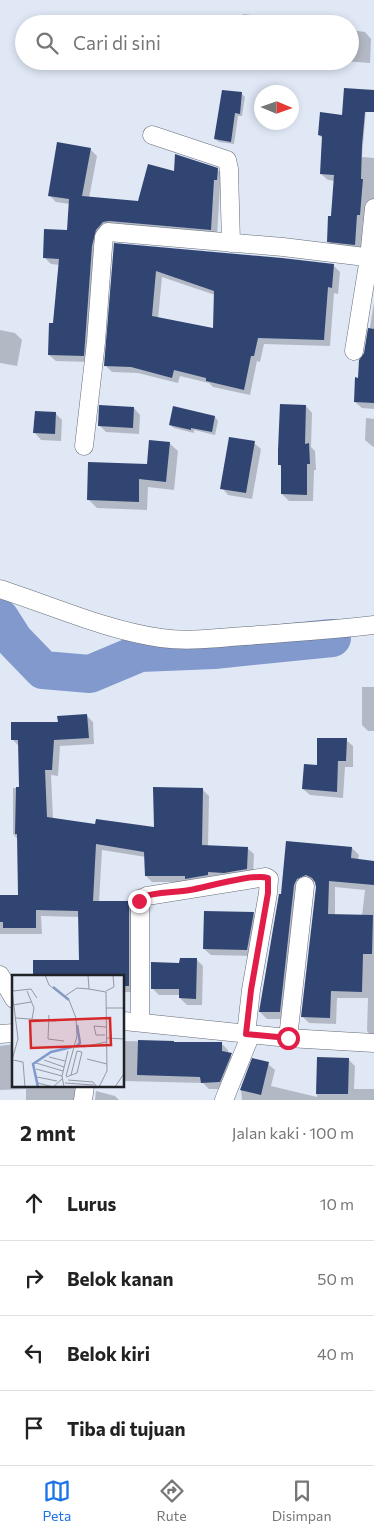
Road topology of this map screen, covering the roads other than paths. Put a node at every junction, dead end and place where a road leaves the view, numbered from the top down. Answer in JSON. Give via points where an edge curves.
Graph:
{"nodes":[{"id":1,"x":152,"y":135,"type":"dead end"},
{"id":2,"x":374,"y":208,"type":"edge"},
{"id":3,"x":231,"y":243,"type":"junction"},
{"id":4,"x":371,"y":258,"type":"edge"},
{"id":5,"x":354,"y":351,"type":"dead end"},
{"id":6,"x":84,"y":446,"type":"dead end"},
{"id":7,"x":0,"y":589,"type":"edge"},
{"id":8,"x":374,"y":625,"type":"edge"},
{"id":9,"x":305,"y":886,"type":"dead end"},
{"id":10,"x":0,"y":975,"type":"edge"},
{"id":11,"x":12,"y":996,"type":"edge"},
{"id":12,"x":132,"y":1022,"type":"edge"},
{"id":13,"x":249,"y":1034,"type":"junction"},
{"id":14,"x":288,"y":1038,"type":"junction"},
{"id":15,"x":374,"y":1043,"type":"edge"},
{"id":16,"x":224,"y":1100,"type":"edge"}],
"edges":[{"from":1,"to":3,"type":"street","via":[[227,160]]},
{"from":2,"to":4,"type":"street"},
{"from":3,"to":4,"type":"street"},
{"from":3,"to":6,"type":"street","via":[[114,232],[105,235]]},
{"from":4,"to":5,"type":"street"},
{"from":7,"to":8,"type":"street","via":[[110,627],[162,638],[238,637]]},
{"from":9,"to":14,"type":"street"},
{"from":10,"to":11,"type":"street"},
{"from":12,"to":13,"type":"street"},
{"from":12,"to":13,"type":"street","via":[[139,954],[140,898],[266,876],[269,879],[268,893],[251,990]]},
{"from":13,"to":14,"type":"street"},
{"from":13,"to":16,"type":"street"},
{"from":14,"to":15,"type":"street"}]}
